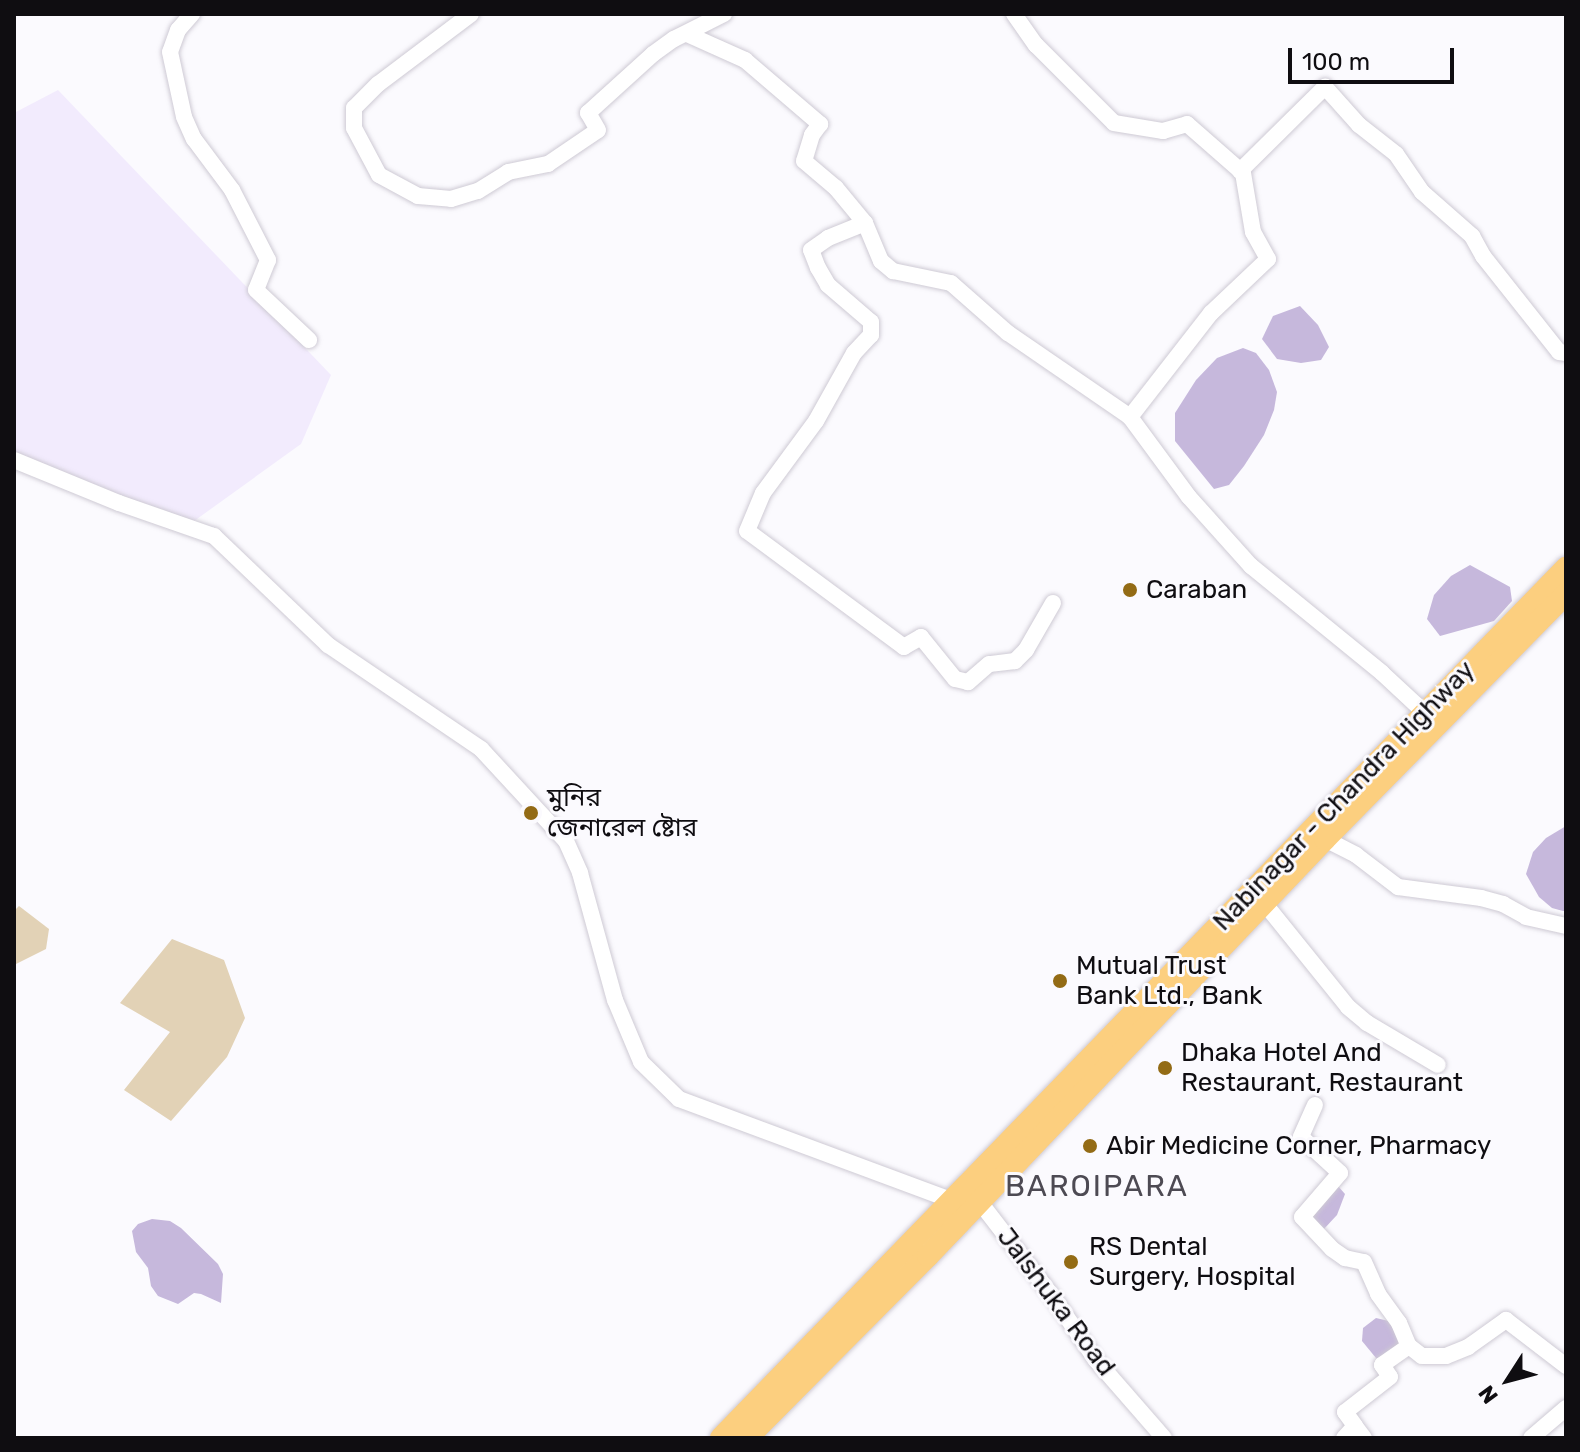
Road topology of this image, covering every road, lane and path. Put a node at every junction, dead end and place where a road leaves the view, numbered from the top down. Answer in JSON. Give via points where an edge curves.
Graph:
{"nodes":[{"id":1,"x":192,"y":14,"type":"edge"},
{"id":2,"x":471,"y":14,"type":"edge"},
{"id":3,"x":1014,"y":14,"type":"edge"},
{"id":4,"x":714,"y":17,"type":"edge"},
{"id":5,"x":687,"y":34,"type":"junction"},
{"id":6,"x":1240,"y":171,"type":"junction"},
{"id":7,"x":865,"y":223,"type":"junction"},
{"id":8,"x":309,"y":340,"type":"dead end"},
{"id":9,"x":1566,"y":353,"type":"edge"},
{"id":10,"x":1130,"y":417,"type":"junction"},
{"id":11,"x":14,"y":460,"type":"edge"},
{"id":12,"x":1566,"y":568,"type":"edge"},
{"id":13,"x":1566,"y":594,"type":"edge"},
{"id":14,"x":1053,"y":603,"type":"dead end"},
{"id":15,"x":1425,"y":713,"type":"junction"},
{"id":16,"x":1325,"y":839,"type":"junction"},
{"id":17,"x":1265,"y":904,"type":"junction"},
{"id":18,"x":1566,"y":926,"type":"edge"},
{"id":19,"x":1438,"y":1065,"type":"dead end"},
{"id":20,"x":1315,"y":1105,"type":"dead end"},
{"id":21,"x":953,"y":1201,"type":"junction"},
{"id":22,"x":979,"y":1201,"type":"junction"},
{"id":23,"x":1409,"y":1346,"type":"junction"},
{"id":24,"x":1566,"y":1366,"type":"edge"},
{"id":25,"x":1566,"y":1408,"type":"edge"},
{"id":26,"x":1355,"y":1434,"type":"edge"},
{"id":27,"x":721,"y":1438,"type":"edge"},
{"id":28,"x":747,"y":1438,"type":"edge"},
{"id":29,"x":1164,"y":1438,"type":"edge"},
{"id":30,"x":1531,"y":1438,"type":"edge"}],
"edges":[{"from":1,"to":8,"type":"street","via":[[178,30],[170,52],[184,117],[232,190],[268,260],[256,290]]},
{"from":2,"to":5,"type":"street","via":[[354,108],[354,128],[379,175],[418,196],[451,199],[478,191],[508,172],[548,164],[598,130],[588,113],[592,108],[653,54]]},
{"from":3,"to":6,"type":"street","via":[[1036,45],[1114,123],[1163,131],[1187,124]]},
{"from":4,"to":5,"type":"street"},
{"from":5,"to":7,"type":"street","via":[[745,60],[820,124],[804,161]]},
{"from":6,"to":9,"type":"street","via":[[1325,87],[1359,125],[1396,154],[1422,192],[1472,236],[1559,352]]},
{"from":6,"to":10,"type":"street","via":[[1253,232],[1268,259],[1211,313]]},
{"from":7,"to":10,"type":"street","via":[[881,261],[893,271],[951,283],[1008,333]]},
{"from":7,"to":14,"type":"street","via":[[811,250],[828,285],[871,322],[871,335],[763,493],[747,531],[904,647],[921,637],[955,679],[968,682],[989,664],[1015,661]]},
{"from":10,"to":15,"type":"street","via":[[1189,497],[1251,566]]},
{"from":11,"to":21,"type":"street","via":[[214,536],[328,645],[481,749],[566,841],[615,1000],[641,1062],[679,1099]]},
{"from":12,"to":15,"type":"highway","name":"Nabinagar - Chandra Highway"},
{"from":13,"to":16,"type":"highway","name":"Nabinagar - Chandra Highway"},
{"from":15,"to":21,"type":"highway","name":"Nabinagar - Chandra Highway"},
{"from":16,"to":17,"type":"highway","name":"Nabinagar - Chandra Highway"},
{"from":16,"to":18,"type":"street","via":[[1398,887],[1481,898]]},
{"from":17,"to":19,"type":"street","via":[[1348,1007]]},
{"from":17,"to":22,"type":"highway","name":"Nabinagar - Chandra Highway"},
{"from":20,"to":23,"type":"street","via":[[1301,1137],[1340,1173],[1302,1217],[1332,1249],[1364,1262]]},
{"from":21,"to":27,"type":"highway","name":"Nabinagar - Chandra Highway"},
{"from":22,"to":28,"type":"highway","name":"Nabinagar - Chandra Highway"},
{"from":22,"to":29,"type":"street","name":"Jalshuka Road","via":[[1096,1360]]},
{"from":23,"to":24,"type":"street","via":[[1422,1356],[1446,1356],[1506,1320]]},
{"from":23,"to":26,"type":"street","via":[[1382,1365],[1390,1377],[1345,1412]]},
{"from":25,"to":30,"type":"street"}]}
